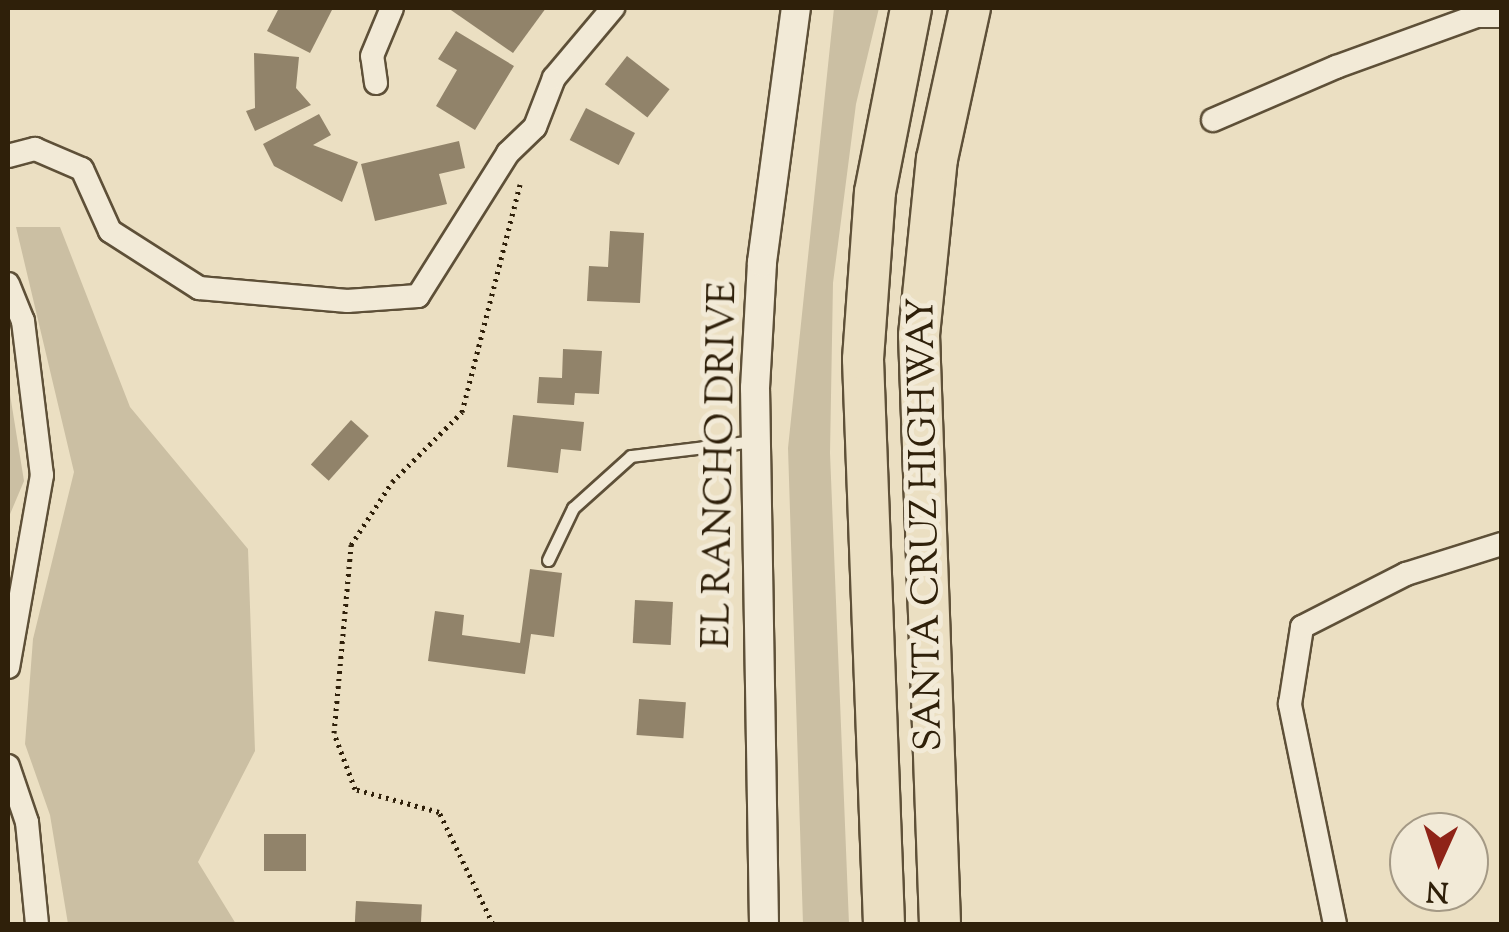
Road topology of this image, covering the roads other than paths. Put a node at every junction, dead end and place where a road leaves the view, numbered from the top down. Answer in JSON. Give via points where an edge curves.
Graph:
{"nodes":[{"id":1,"x":392,"y":8,"type":"edge"},
{"id":2,"x":796,"y":8,"type":"edge"},
{"id":3,"x":911,"y":8,"type":"edge"},
{"id":4,"x":970,"y":8,"type":"edge"},
{"id":5,"x":602,"y":11,"type":"edge"},
{"id":6,"x":1502,"y":16,"type":"edge"},
{"id":7,"x":376,"y":83,"type":"dead end"},
{"id":8,"x":1213,"y":120,"type":"dead end"},
{"id":9,"x":8,"y":156,"type":"edge"},
{"id":10,"x":8,"y":284,"type":"edge"},
{"id":11,"x":756,"y":441,"type":"junction"},
{"id":12,"x":1502,"y":544,"type":"edge"},
{"id":13,"x":548,"y":560,"type":"dead end"},
{"id":14,"x":8,"y":667,"type":"edge"},
{"id":15,"x":8,"y":766,"type":"edge"},
{"id":16,"x":37,"y":924,"type":"edge"},
{"id":17,"x":764,"y":924,"type":"edge"},
{"id":18,"x":884,"y":924,"type":"edge"},
{"id":19,"x":940,"y":924,"type":"edge"},
{"id":20,"x":1335,"y":924,"type":"edge"}],
"edges":[{"from":1,"to":7,"type":"street","via":[[372,56]]},
{"from":2,"to":11,"type":"street","name":"EL RANCHO DRIVE","via":[[762,262]]},
{"from":3,"to":18,"type":"highway","name":"SANTA CRUZ HIGHWAY","via":[[877,173],[863,341]]},
{"from":4,"to":19,"type":"highway","name":"SANTA CRUZ HIGHWAY","via":[[937,159],[919,335]]},
{"from":5,"to":9,"type":"street","via":[[554,78],[535,127],[508,153],[418,296],[346,302],[199,288],[110,231],[82,169],[35,149]]},
{"from":6,"to":8,"type":"street","via":[[1477,16],[1336,66]]},
{"from":10,"to":14,"type":"street","via":[[23,321],[42,475]]},
{"from":11,"to":13,"type":"lane","via":[[631,456],[573,508]]},
{"from":11,"to":17,"type":"street","name":"EL RANCHO DRIVE"},
{"from":12,"to":20,"type":"street","via":[[1406,574],[1302,627],[1290,704]]},
{"from":15,"to":16,"type":"street","via":[[26,822]]}]}
